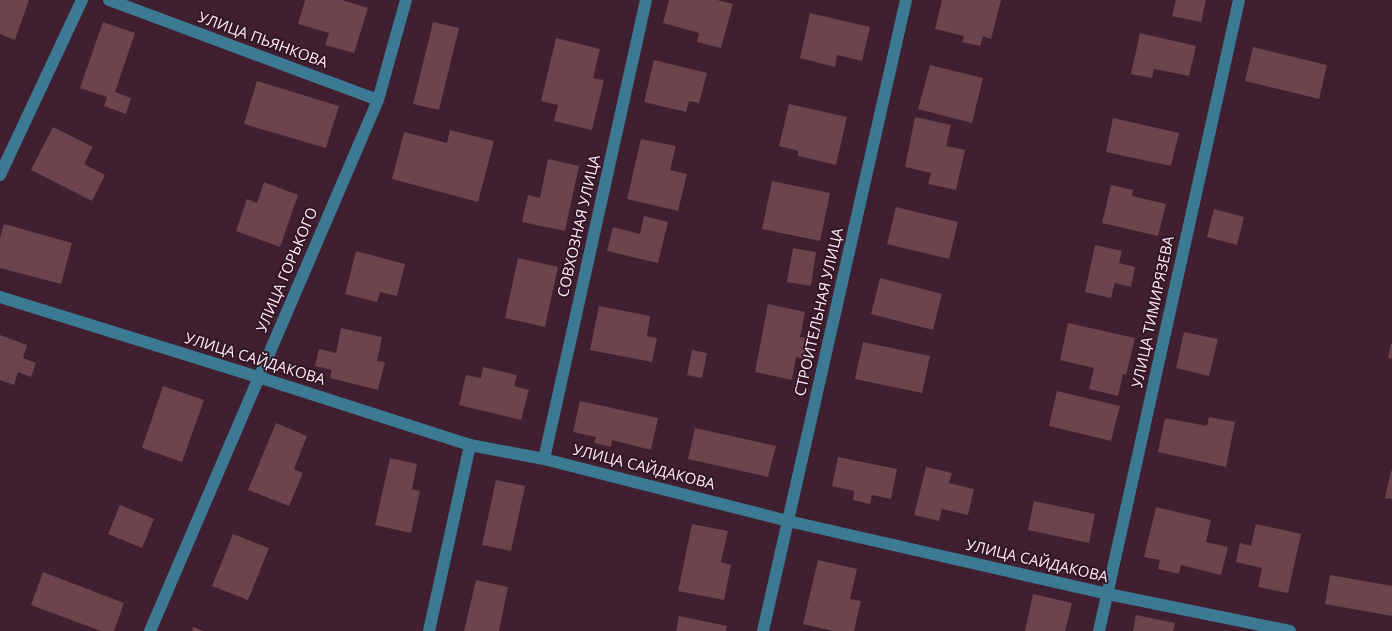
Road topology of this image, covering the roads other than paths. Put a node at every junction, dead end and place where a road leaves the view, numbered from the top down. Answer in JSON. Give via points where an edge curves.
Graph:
{"nodes":[{"id":1,"x":82,"y":0,"type":"edge"},
{"id":2,"x":109,"y":0,"type":"edge"},
{"id":3,"x":406,"y":0,"type":"edge"},
{"id":4,"x":646,"y":0,"type":"edge"},
{"id":5,"x":906,"y":0,"type":"edge"},
{"id":6,"x":1239,"y":0,"type":"edge"},
{"id":7,"x":378,"y":100,"type":"junction"},
{"id":8,"x":0,"y":176,"type":"edge"},
{"id":9,"x":0,"y":297,"type":"edge"},
{"id":10,"x":258,"y":377,"type":"junction"},
{"id":11,"x":470,"y":445,"type":"junction"},
{"id":12,"x":544,"y":459,"type":"junction"},
{"id":13,"x":788,"y":521,"type":"junction"},
{"id":14,"x":1108,"y":594,"type":"junction"},
{"id":15,"x":150,"y":631,"type":"edge"},
{"id":16,"x":429,"y":631,"type":"edge"},
{"id":17,"x":763,"y":631,"type":"edge"},
{"id":18,"x":1099,"y":631,"type":"edge"},
{"id":19,"x":1290,"y":631,"type":"edge"}],
"edges":[{"from":1,"to":8,"type":"street"},
{"from":2,"to":7,"type":"street","name":"УЛИЦА ПЬЯНКОВА"},
{"from":3,"to":7,"type":"street","name":"УЛИЦА ГОРЬКОГО"},
{"from":4,"to":12,"type":"street","name":"СОВХОЗНАЯ УЛИЦА"},
{"from":5,"to":13,"type":"street","name":"СТРОИТЕЛЬНАЯ УЛИЦА"},
{"from":6,"to":14,"type":"street","name":"УЛИЦА ТИМИРЯЗЕВА"},
{"from":7,"to":10,"type":"street","name":"УЛИЦА ГОРЬКОГО"},
{"from":9,"to":10,"type":"street","name":"УЛИЦА САЙДАКОВА"},
{"from":10,"to":11,"type":"street","name":"УЛИЦА САЙДАКОВА"},
{"from":10,"to":15,"type":"street","name":"УЛИЦА ГОРЬКОГО"},
{"from":11,"to":12,"type":"street","name":"УЛИЦА САЙДАКОВА"},
{"from":11,"to":16,"type":"street"},
{"from":12,"to":13,"type":"street","name":"УЛИЦА САЙДАКОВА"},
{"from":13,"to":14,"type":"street","name":"УЛИЦА САЙДАКОВА"},
{"from":13,"to":17,"type":"street","name":"СТРОИТЕЛЬНАЯ УЛИЦА"},
{"from":14,"to":18,"type":"street","name":"УЛИЦА ТИМИРЯЗЕВА"},
{"from":14,"to":19,"type":"street","name":"УЛИЦА САЙДАКОВА"}]}
